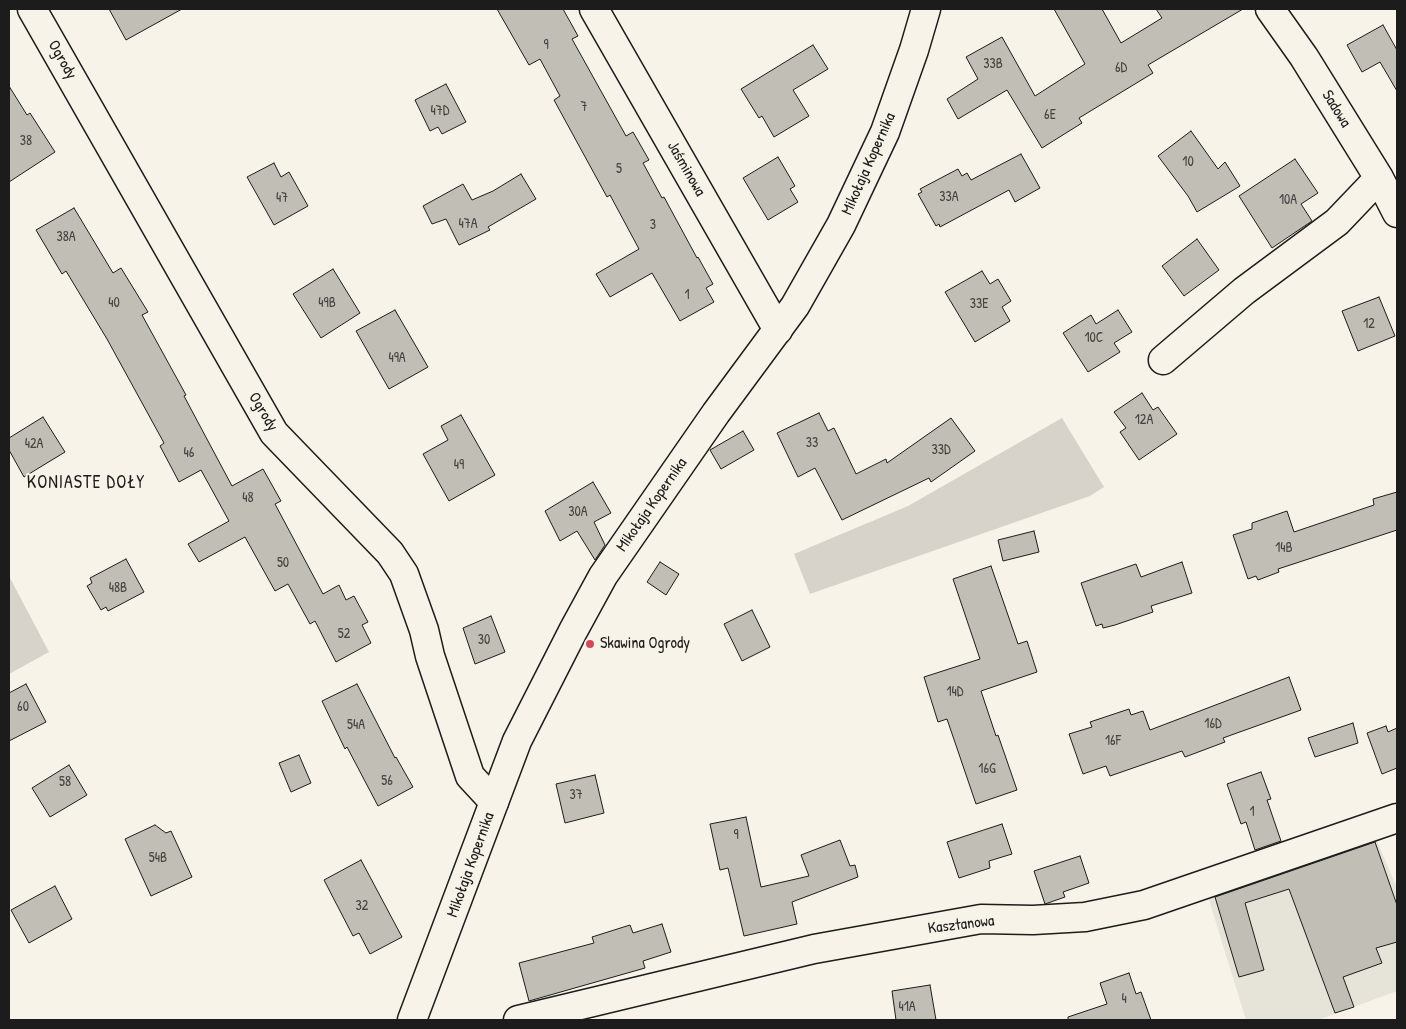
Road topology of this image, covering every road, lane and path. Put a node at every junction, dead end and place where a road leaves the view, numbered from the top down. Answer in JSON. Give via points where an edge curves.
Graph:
{"nodes":[{"id":1,"x":32,"y":9,"type":"edge"},
{"id":2,"x":594,"y":9,"type":"edge"},
{"id":3,"x":926,"y":9,"type":"edge"},
{"id":4,"x":1270,"y":9,"type":"edge"},
{"id":5,"x":1379,"y":178,"type":"junction"},
{"id":6,"x":1397,"y":213,"type":"edge"},
{"id":7,"x":778,"y":330,"type":"junction"},
{"id":8,"x":1163,"y":360,"type":"dead end"},
{"id":9,"x":494,"y":802,"type":"junction"},
{"id":10,"x":1397,"y":818,"type":"edge"},
{"id":11,"x":412,"y":1020,"type":"edge"},
{"id":12,"x":518,"y":1020,"type":"edge"}],
"edges":[{"from":1,"to":9,"type":"street","name":"Ogrody","via":[[274,432],[390,553],[404,574],[470,776]]},
{"from":2,"to":7,"type":"street","name":"Jaśminowa"},
{"from":3,"to":7,"type":"street","name":"Mikołaja Kopernika","via":[[885,132],[841,225]]},
{"from":4,"to":5,"type":"street","name":"Sadowa","via":[[1304,57]]},
{"from":5,"to":6,"type":"street","name":"Sadowa"},
{"from":5,"to":8,"type":"street","via":[[1337,222],[1244,291]]},
{"from":7,"to":9,"type":"street","name":"Mikołaja Kopernika","via":[[603,576],[517,741]]},
{"from":9,"to":11,"type":"street","name":"Mikołaja Kopernika"},
{"from":10,"to":12,"type":"street","name":"Kasztanowa","via":[[1144,905],[1085,917],[981,919],[814,949]]}]}
